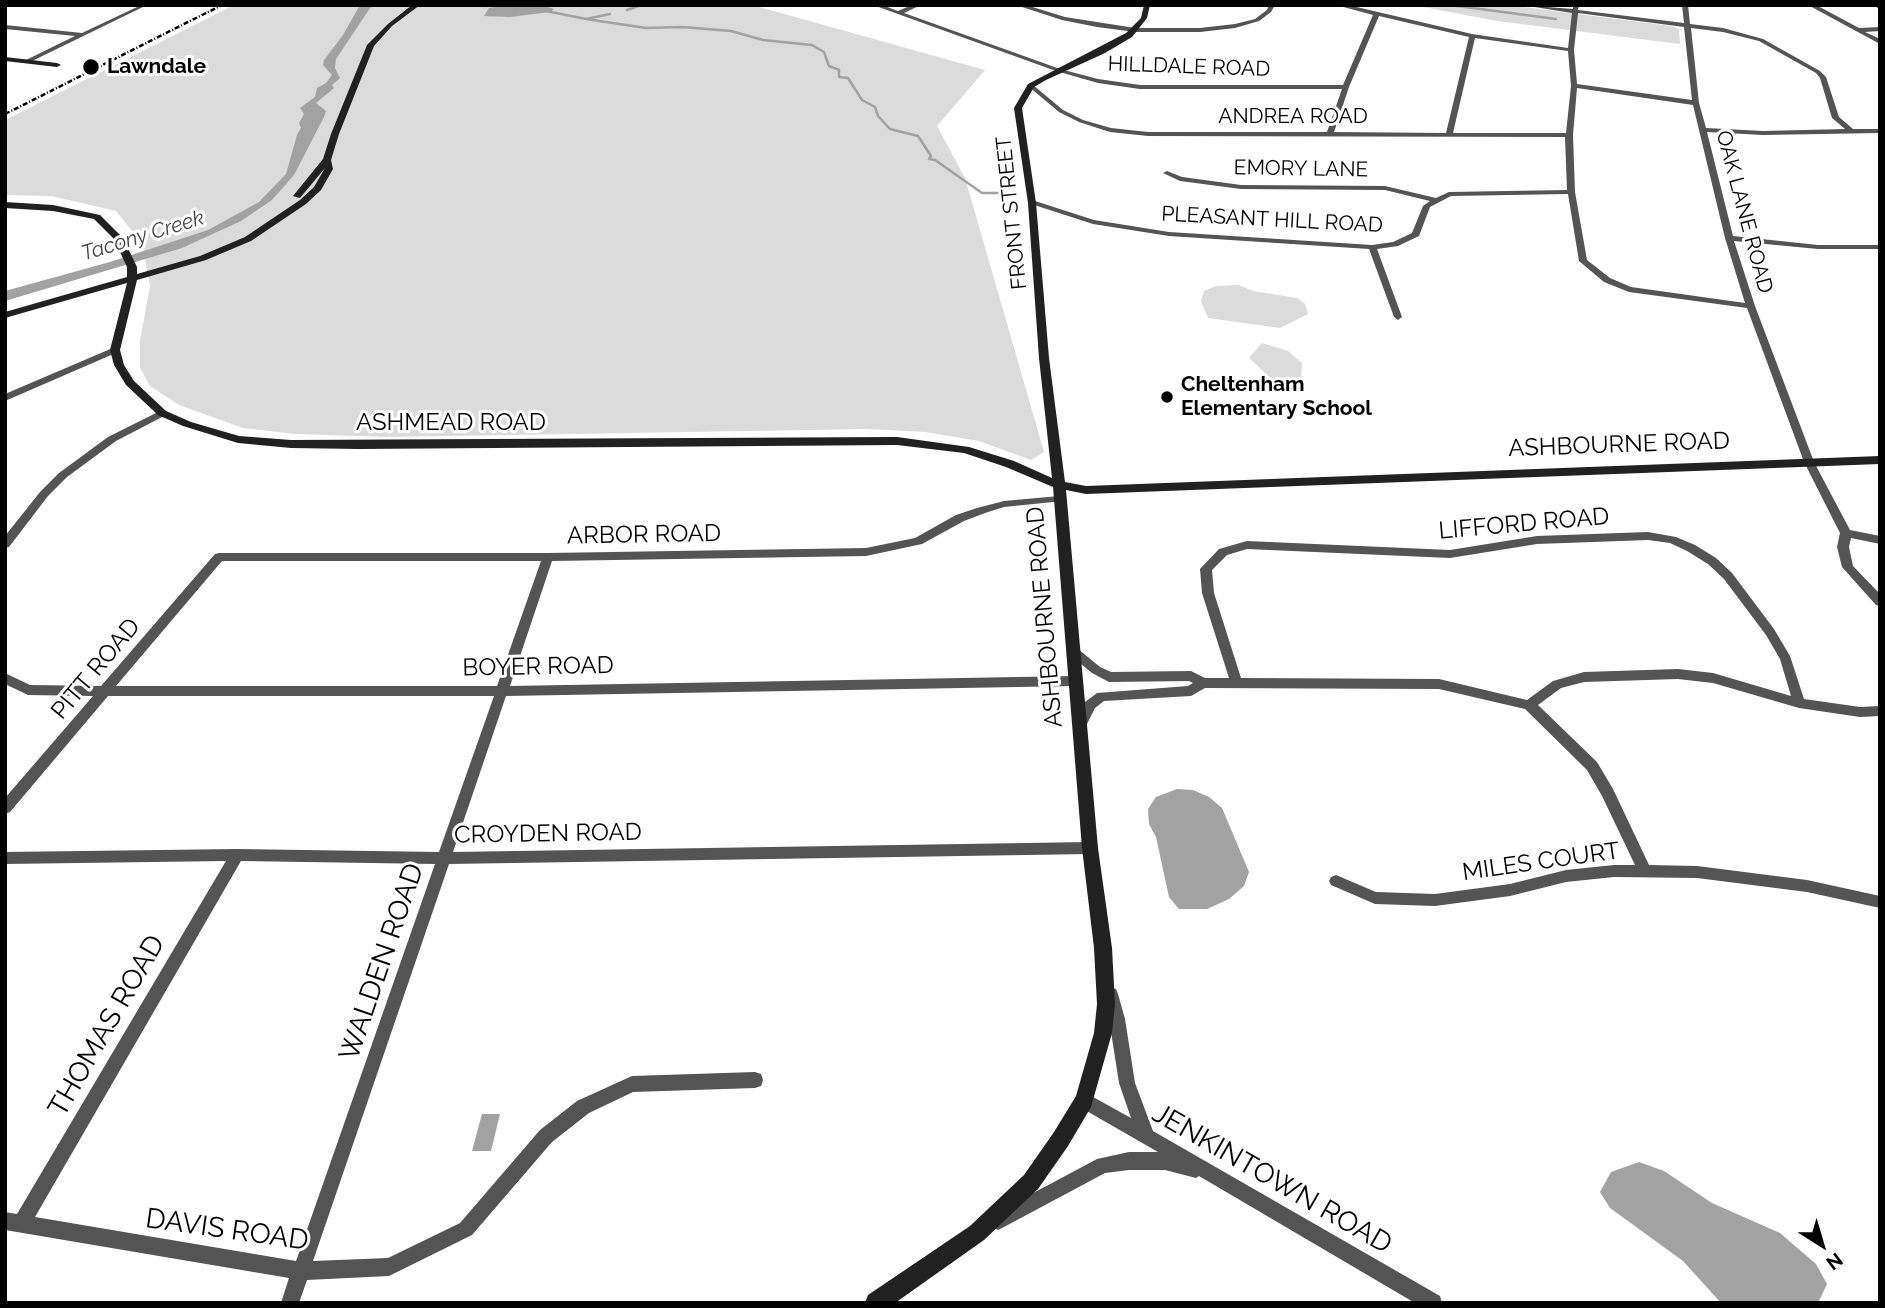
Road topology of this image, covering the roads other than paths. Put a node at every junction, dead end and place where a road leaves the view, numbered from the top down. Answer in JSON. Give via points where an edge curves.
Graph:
{"nodes":[{"id":1,"x":5,"y":5,"type":"edge"},
{"id":2,"x":144,"y":5,"type":"edge"},
{"id":3,"x":417,"y":5,"type":"edge"},
{"id":4,"x":876,"y":5,"type":"edge"},
{"id":5,"x":918,"y":5,"type":"edge"},
{"id":6,"x":1019,"y":5,"type":"edge"},
{"id":7,"x":1147,"y":5,"type":"edge"},
{"id":8,"x":1272,"y":5,"type":"edge"},
{"id":9,"x":1339,"y":5,"type":"edge"},
{"id":10,"x":1525,"y":5,"type":"edge"},
{"id":11,"x":1685,"y":5,"type":"edge"},
{"id":12,"x":1811,"y":5,"type":"edge"},
{"id":13,"x":1577,"y":9,"type":"edge"},
{"id":14,"x":898,"y":13,"type":"junction"},
{"id":15,"x":1376,"y":15,"type":"junction"},
{"id":16,"x":1687,"y":26,"type":"junction"},
{"id":17,"x":5,"y":27,"type":"edge"},
{"id":18,"x":1880,"y":29,"type":"edge"},
{"id":19,"x":1135,"y":30,"type":"junction"},
{"id":20,"x":1858,"y":30,"type":"junction"},
{"id":21,"x":83,"y":35,"type":"junction"},
{"id":22,"x":1472,"y":36,"type":"junction"},
{"id":23,"x":1880,"y":41,"type":"edge"},
{"id":24,"x":1571,"y":50,"type":"junction"},
{"id":25,"x":5,"y":59,"type":"edge"},
{"id":26,"x":28,"y":61,"type":"junction"},
{"id":27,"x":57,"y":65,"type":"dead end"},
{"id":28,"x":1058,"y":70,"type":"junction"},
{"id":29,"x":1031,"y":86,"type":"junction"},
{"id":30,"x":1574,"y":86,"type":"junction"},
{"id":31,"x":1346,"y":87,"type":"junction"},
{"id":32,"x":1696,"y":103,"type":"junction"},
{"id":33,"x":1704,"y":130,"type":"junction"},
{"id":34,"x":1850,"y":131,"type":"junction"},
{"id":35,"x":1880,"y":131,"type":"edge"},
{"id":36,"x":1449,"y":134,"type":"junction"},
{"id":37,"x":1330,"y":135,"type":"junction"},
{"id":38,"x":1569,"y":135,"type":"junction"},
{"id":39,"x":327,"y":160,"type":"junction"},
{"id":40,"x":1167,"y":173,"type":"dead end"},
{"id":41,"x":1571,"y":192,"type":"junction"},
{"id":42,"x":1434,"y":200,"type":"junction"},
{"id":43,"x":1032,"y":203,"type":"junction"},
{"id":44,"x":5,"y":205,"type":"edge"},
{"id":45,"x":1729,"y":238,"type":"junction"},
{"id":46,"x":1372,"y":247,"type":"junction"},
{"id":47,"x":1880,"y":247,"type":"edge"},
{"id":48,"x":132,"y":273,"type":"junction"},
{"id":49,"x":1751,"y":306,"type":"junction"},
{"id":50,"x":5,"y":309,"type":"edge"},
{"id":51,"x":5,"y":315,"type":"edge"},
{"id":52,"x":1398,"y":317,"type":"dead end"},
{"id":53,"x":116,"y":350,"type":"junction"},
{"id":54,"x":5,"y":398,"type":"edge"},
{"id":55,"x":162,"y":413,"type":"junction"},
{"id":56,"x":1880,"y":460,"type":"edge"},
{"id":57,"x":1810,"y":462,"type":"junction"},
{"id":58,"x":1059,"y":492,"type":"junction"},
{"id":59,"x":1846,"y":533,"type":"junction"},
{"id":60,"x":1880,"y":540,"type":"edge"},
{"id":61,"x":5,"y":544,"type":"edge"},
{"id":62,"x":219,"y":557,"type":"joint"},
{"id":63,"x":548,"y":557,"type":"junction"},
{"id":64,"x":1880,"y":602,"type":"edge"},
{"id":65,"x":1073,"y":651,"type":"junction"},
{"id":66,"x":5,"y":678,"type":"edge"},
{"id":67,"x":1075,"y":681,"type":"junction"},
{"id":68,"x":1236,"y":682,"type":"junction"},
{"id":69,"x":1203,"y":683,"type":"junction"},
{"id":70,"x":104,"y":691,"type":"junction"},
{"id":71,"x":503,"y":691,"type":"junction"},
{"id":72,"x":1800,"y":703,"type":"junction"},
{"id":73,"x":1529,"y":705,"type":"junction"},
{"id":74,"x":1880,"y":710,"type":"edge"},
{"id":75,"x":1079,"y":727,"type":"junction"},
{"id":76,"x":5,"y":808,"type":"edge"},
{"id":77,"x":1090,"y":848,"type":"junction"},
{"id":78,"x":237,"y":855,"type":"junction"},
{"id":79,"x":5,"y":858,"type":"edge"},
{"id":80,"x":446,"y":858,"type":"junction"},
{"id":81,"x":1645,"y":871,"type":"junction"},
{"id":82,"x":1336,"y":881,"type":"dead end"},
{"id":83,"x":1880,"y":902,"type":"edge"},
{"id":84,"x":1105,"y":977,"type":"junction"},
{"id":85,"x":755,"y":1080,"type":"dead end"},
{"id":86,"x":1084,"y":1100,"type":"junction"},
{"id":87,"x":1146,"y":1136,"type":"junction"},
{"id":88,"x":1213,"y":1174,"type":"junction"},
{"id":89,"x":13,"y":1222,"type":"edge"},
{"id":90,"x":976,"y":1233,"type":"junction"},
{"id":91,"x":302,"y":1271,"type":"junction"},
{"id":92,"x":290,"y":1303,"type":"edge"},
{"id":93,"x":876,"y":1303,"type":"edge"},
{"id":94,"x":1433,"y":1303,"type":"edge"}],
"edges":[{"from":1,"to":2,"type":"street"},
{"from":2,"to":21,"type":"street"},
{"from":3,"to":39,"type":"street","via":[[371,45]]},
{"from":4,"to":14,"type":"street","name":"HILLDALE ROAD"},
{"from":5,"to":14,"type":"street"},
{"from":6,"to":19,"type":"street","via":[[1064,19]]},
{"from":7,"to":19,"type":"street"},
{"from":8,"to":19,"type":"street","via":[[1261,18],[1235,26]]},
{"from":9,"to":15,"type":"street"},
{"from":10,"to":13,"type":"street"},
{"from":11,"to":16,"type":"street","name":"OAK LANE ROAD"},
{"from":12,"to":20,"type":"street"},
{"from":13,"to":16,"type":"street"},
{"from":13,"to":24,"type":"street"},
{"from":14,"to":28,"type":"street","name":"HILLDALE ROAD"},
{"from":15,"to":22,"type":"street"},
{"from":15,"to":31,"type":"street"},
{"from":16,"to":32,"type":"street","name":"OAK LANE ROAD"},
{"from":16,"to":34,"type":"street","via":[[1761,40],[1812,67],[1822,77],[1836,118]]},
{"from":17,"to":21,"type":"street"},
{"from":18,"to":20,"type":"street"},
{"from":19,"to":28,"type":"street"},
{"from":20,"to":23,"type":"street"},
{"from":21,"to":26,"type":"street"},
{"from":22,"to":24,"type":"street"},
{"from":22,"to":36,"type":"street"},
{"from":24,"to":30,"type":"street"},
{"from":25,"to":26,"type":"street"},
{"from":26,"to":27,"type":"street"},
{"from":28,"to":29,"type":"street"},
{"from":28,"to":31,"type":"street","name":"HILLDALE ROAD","via":[[1140,87]]},
{"from":29,"to":37,"type":"street","name":"ANDREA ROAD","via":[[1068,115],[1110,130]]},
{"from":29,"to":43,"type":"street","name":"FRONT STREET","via":[[1018,108]]},
{"from":30,"to":32,"type":"street"},
{"from":30,"to":38,"type":"street"},
{"from":31,"to":37,"type":"street"},
{"from":32,"to":33,"type":"street","name":"OAK LANE ROAD"},
{"from":33,"to":34,"type":"street"},
{"from":33,"to":45,"type":"street","name":"OAK LANE ROAD"},
{"from":34,"to":35,"type":"street"},
{"from":36,"to":37,"type":"street","name":"ANDREA ROAD"},
{"from":36,"to":38,"type":"street","name":"ANDREA ROAD"},
{"from":38,"to":41,"type":"street"},
{"from":39,"to":48,"type":"street","via":[[292,201],[246,232]]},
{"from":39,"to":48,"type":"street","via":[[329,169],[303,202],[248,239],[204,258]]},
{"from":40,"to":42,"type":"street","name":"EMORY LANE","via":[[1180,180],[1241,187],[1385,188]]},
{"from":41,"to":42,"type":"street","via":[[1462,192]]},
{"from":41,"to":49,"type":"street","via":[[1583,261],[1607,280],[1643,292]]},
{"from":42,"to":46,"type":"street","name":"PLEASANT HILL ROAD","via":[[1416,234],[1395,244]]},
{"from":43,"to":46,"type":"street","name":"PLEASANT HILL ROAD","via":[[1093,222],[1169,234]]},
{"from":43,"to":58,"type":"street","name":"FRONT STREET"},
{"from":44,"to":48,"type":"street","via":[[53,208],[97,218],[118,238]]},
{"from":45,"to":47,"type":"street","via":[[1818,247]]},
{"from":45,"to":49,"type":"street","name":"OAK LANE ROAD"},
{"from":46,"to":52,"type":"street"},
{"from":48,"to":50,"type":"street"},
{"from":48,"to":51,"type":"street"},
{"from":48,"to":53,"type":"street"},
{"from":49,"to":57,"type":"street","name":"OAK LANE ROAD"},
{"from":53,"to":54,"type":"street"},
{"from":53,"to":55,"type":"street","name":"ASHMEAD ROAD","via":[[130,383]]},
{"from":55,"to":58,"type":"street","name":"ASHMEAD ROAD","via":[[238,439],[291,444],[923,443],[988,457]]},
{"from":55,"to":61,"type":"street","via":[[113,439],[63,475]]},
{"from":56,"to":57,"type":"street","name":"ASHBOURNE ROAD"},
{"from":57,"to":58,"type":"street","name":"ASHBOURNE ROAD"},
{"from":57,"to":59,"type":"street"},
{"from":58,"to":63,"type":"street","name":"ARBOR ROAD","via":[[981,510],[918,541],[883,551]]},
{"from":58,"to":65,"type":"street","name":"ASHBOURNE ROAD"},
{"from":59,"to":60,"type":"street"},
{"from":59,"to":64,"type":"street","via":[[1843,547],[1848,567]]},
{"from":62,"to":63,"type":"street","name":"ARBOR ROAD"},
{"from":62,"to":70,"type":"street","name":"PITT ROAD"},
{"from":63,"to":71,"type":"street","name":"WALDEN ROAD"},
{"from":65,"to":67,"type":"street","name":"ASHBOURNE ROAD"},
{"from":65,"to":69,"type":"street","via":[[1109,677],[1191,677]]},
{"from":66,"to":70,"type":"street","name":"BOYER ROAD","via":[[28,690]]},
{"from":67,"to":71,"type":"street","name":"BOYER ROAD"},
{"from":67,"to":75,"type":"street","name":"ASHBOURNE ROAD"},
{"from":68,"to":69,"type":"street"},
{"from":68,"to":72,"type":"street","name":"LIFFORD ROAD","via":[[1208,593],[1206,569],[1223,552],[1247,545],[1450,554],[1537,540],[1648,536],[1691,548],[1728,576],[1786,659]]},
{"from":68,"to":73,"type":"street","via":[[1439,684]]},
{"from":69,"to":75,"type":"street","via":[[1191,691],[1101,696],[1090,705]]},
{"from":70,"to":71,"type":"street","name":"BOYER ROAD"},
{"from":70,"to":76,"type":"street","name":"PITT ROAD"},
{"from":71,"to":80,"type":"street","name":"WALDEN ROAD"},
{"from":72,"to":73,"type":"street","via":[[1713,678],[1678,674],[1584,677],[1557,684]]},
{"from":72,"to":74,"type":"street","via":[[1860,712]]},
{"from":73,"to":81,"type":"street","via":[[1592,766]]},
{"from":75,"to":77,"type":"street","name":"ASHBOURNE ROAD"},
{"from":77,"to":80,"type":"street","name":"CROYDEN ROAD"},
{"from":77,"to":84,"type":"street","name":"ASHBOURNE ROAD"},
{"from":78,"to":79,"type":"street","name":"CROYDEN ROAD"},
{"from":78,"to":80,"type":"street","name":"CROYDEN ROAD"},
{"from":78,"to":89,"type":"street","name":"THOMAS ROAD"},
{"from":80,"to":91,"type":"street","name":"WALDEN ROAD"},
{"from":81,"to":82,"type":"street","name":"MILES COURT","via":[[1566,876],[1510,890],[1435,900],[1375,898]]},
{"from":81,"to":83,"type":"street","name":"MILES COURT","via":[[1750,877]]},
{"from":84,"to":86,"type":"street","name":"ASHBOURNE ROAD","via":[[1103,1033]]},
{"from":84,"to":87,"type":"street","via":[[1127,1083]]},
{"from":85,"to":91,"type":"street","name":"DAVIS ROAD","via":[[632,1084],[583,1107],[547,1136],[466,1229],[389,1267]]},
{"from":86,"to":87,"type":"street","name":"JENKINTOWN ROAD"},
{"from":86,"to":90,"type":"street","name":"ASHBOURNE ROAD","via":[[1031,1182]]},
{"from":87,"to":88,"type":"street","name":"JENKINTOWN ROAD"},
{"from":88,"to":90,"type":"street","via":[[1164,1161],[1103,1165]]},
{"from":88,"to":94,"type":"street","name":"JENKINTOWN ROAD"},
{"from":89,"to":91,"type":"street","name":"DAVIS ROAD"},
{"from":90,"to":93,"type":"street","name":"ASHBOURNE ROAD"},
{"from":91,"to":92,"type":"street","name":"WALDEN ROAD"}]}
